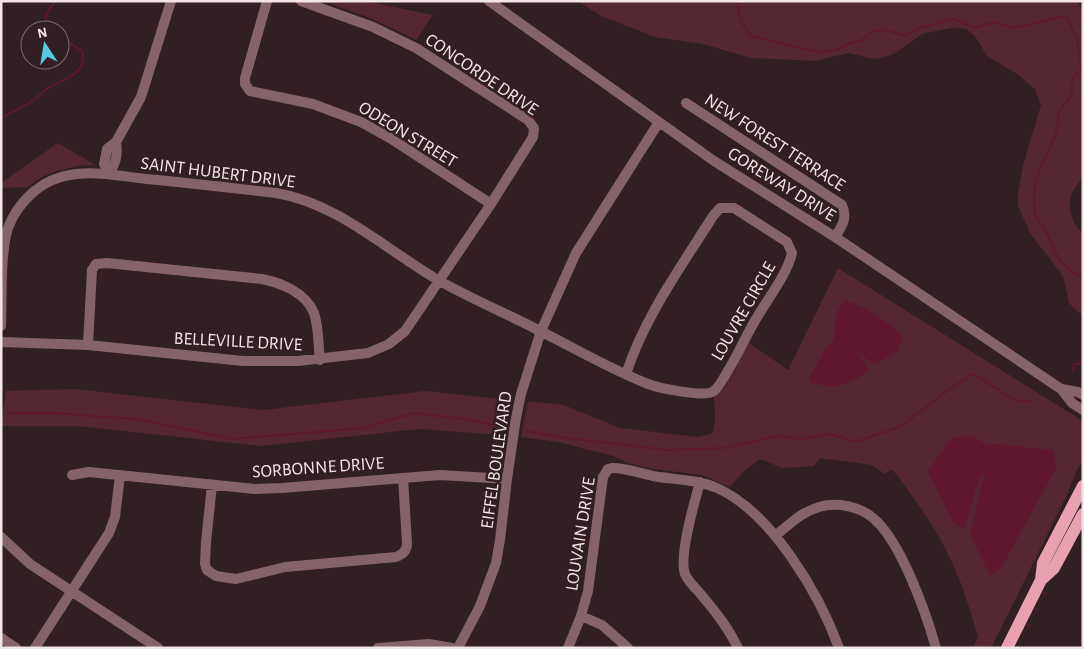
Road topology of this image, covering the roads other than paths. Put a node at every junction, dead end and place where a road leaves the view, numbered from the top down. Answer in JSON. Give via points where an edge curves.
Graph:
{"nodes":[{"id":1,"x":171,"y":1,"type":"edge"},
{"id":2,"x":267,"y":1,"type":"edge"},
{"id":3,"x":301,"y":1,"type":"edge"},
{"id":4,"x":489,"y":1,"type":"edge"},
{"id":5,"x":686,"y":103,"type":"dead end"},
{"id":6,"x":659,"y":122,"type":"junction"},
{"id":7,"x":109,"y":174,"type":"junction"},
{"id":8,"x":491,"y":204,"type":"junction"},
{"id":9,"x":835,"y":237,"type":"junction"},
{"id":10,"x":439,"y":280,"type":"junction"},
{"id":11,"x":1,"y":326,"type":"edge"},
{"id":12,"x":541,"y":331,"type":"junction"},
{"id":13,"x":1,"y":342,"type":"edge"},
{"id":14,"x":88,"y":345,"type":"junction"},
{"id":15,"x":320,"y":360,"type":"junction"},
{"id":16,"x":626,"y":374,"type":"junction"},
{"id":17,"x":1061,"y":389,"type":"junction"},
{"id":18,"x":1083,"y":395,"type":"edge"},
{"id":19,"x":1083,"y":410,"type":"edge"},
{"id":20,"x":72,"y":475,"type":"dead end"},
{"id":21,"x":120,"y":475,"type":"junction"},
{"id":22,"x":402,"y":478,"type":"junction"},
{"id":23,"x":506,"y":479,"type":"junction"},
{"id":24,"x":700,"y":482,"type":"junction"},
{"id":25,"x":212,"y":485,"type":"junction"},
{"id":26,"x":1083,"y":486,"type":"edge"},
{"id":27,"x":1083,"y":514,"type":"edge"},
{"id":28,"x":775,"y":536,"type":"junction"},
{"id":29,"x":1,"y":537,"type":"edge"},
{"id":30,"x":1040,"y":580,"type":"junction"},
{"id":31,"x":71,"y":591,"type":"junction"},
{"id":32,"x":581,"y":616,"type":"junction"},
{"id":33,"x":1,"y":638,"type":"edge"},
{"id":34,"x":16,"y":648,"type":"edge"},
{"id":35,"x":35,"y":648,"type":"edge"},
{"id":36,"x":158,"y":648,"type":"edge"},
{"id":37,"x":378,"y":648,"type":"edge"},
{"id":38,"x":452,"y":648,"type":"edge"},
{"id":39,"x":458,"y":648,"type":"edge"},
{"id":40,"x":568,"y":648,"type":"edge"},
{"id":41,"x":628,"y":648,"type":"edge"},
{"id":42,"x":738,"y":648,"type":"edge"},
{"id":43,"x":839,"y":648,"type":"edge"},
{"id":44,"x":936,"y":648,"type":"edge"},
{"id":45,"x":1007,"y":648,"type":"edge"}],
"edges":[{"from":1,"to":7,"type":"street","via":[[140,98],[116,142],[116,164]]},
{"from":2,"to":8,"type":"street","name":"ODEON STREET","via":[[245,78],[250,91],[313,104],[361,122]]},
{"from":3,"to":8,"type":"street","name":"CONCORDE DRIVE","via":[[373,27],[416,48],[532,123],[533,137]]},
{"from":4,"to":6,"type":"street","name":"GOREWAY DRIVE"},
{"from":5,"to":9,"type":"street","name":"NEW FOREST TERRACE","via":[[842,205],[844,222]]},
{"from":6,"to":9,"type":"street","name":"GOREWAY DRIVE","via":[[714,161]]},
{"from":6,"to":12,"type":"street","name":"EIFFEL BOULEVARD","via":[[576,253]]},
{"from":7,"to":10,"type":"street","name":"SAINT HUBERT DRIVE","via":[[301,198],[332,211]]},
{"from":7,"to":11,"type":"street","name":"SAINT HUBERT DRIVE","via":[[80,173],[59,177],[36,189],[21,205],[9,225],[4,243]]},
{"from":8,"to":10,"type":"street","name":"CONCORDE DRIVE"},
{"from":9,"to":17,"type":"street","name":"GOREWAY DRIVE"},
{"from":10,"to":12,"type":"street","name":"SAINT HUBERT DRIVE"},
{"from":10,"to":15,"type":"street","name":"BELLEVILLE DRIVE","via":[[413,321],[389,344],[368,353]]},
{"from":12,"to":16,"type":"street","name":"LOUVRE CIRCLE"},
{"from":12,"to":23,"type":"street","name":"EIFFEL BOULEVARD","via":[[520,394]]},
{"from":13,"to":14,"type":"street","name":"BELLEVILLE DRIVE"},
{"from":14,"to":15,"type":"street","name":"BELLEVILLE DRIVE","via":[[243,361]]},
{"from":14,"to":15,"type":"street","via":[[92,270],[96,264],[107,262],[262,279],[282,285],[298,294],[313,311]]},
{"from":16,"to":16,"type":"street","name":"LOUVRE CIRCLE","via":[[668,390],[713,392],[785,271],[792,253],[787,242],[734,208],[720,208],[653,311]]},
{"from":17,"to":18,"type":"street","name":"GOREWAY DRIVE"},
{"from":17,"to":19,"type":"street","name":"GOREWAY DRIVE","via":[[1072,403]]},
{"from":20,"to":21,"type":"street","name":"SORBONNE DRIVE","via":[[89,472]]},
{"from":21,"to":25,"type":"street","name":"SORBONNE DRIVE"},
{"from":21,"to":31,"type":"street","via":[[113,524]]},
{"from":22,"to":23,"type":"street","name":"SORBONNE DRIVE","via":[[451,475]]},
{"from":22,"to":25,"type":"street","name":"SORBONNE DRIVE","via":[[269,489]]},
{"from":22,"to":25,"type":"street","via":[[407,548],[401,555],[284,566],[236,579],[211,574],[205,564]]},
{"from":23,"to":39,"type":"street","name":"EIFFEL BOULEVARD","via":[[496,563],[480,606]]},
{"from":24,"to":28,"type":"street","name":"LOUVAIN DRIVE","via":[[732,496]]},
{"from":24,"to":32,"type":"street","name":"LOUVAIN DRIVE","via":[[618,468],[604,473],[592,573]]},
{"from":24,"to":42,"type":"street","via":[[689,523],[685,574],[717,613]]},
{"from":26,"to":30,"type":"main road","via":[[1043,563]]},
{"from":27,"to":30,"type":"main road","via":[[1054,568]]},
{"from":28,"to":43,"type":"street","name":"LOUVAIN DRIVE","via":[[817,598]]},
{"from":28,"to":44,"type":"street","via":[[799,516],[820,507],[843,506],[868,514],[883,529],[899,555],[923,608]]},
{"from":29,"to":31,"type":"street","via":[[30,564]]},
{"from":30,"to":45,"type":"main road"},
{"from":31,"to":35,"type":"street"},
{"from":31,"to":36,"type":"street"},
{"from":32,"to":40,"type":"street","name":"LOUVAIN DRIVE"},
{"from":32,"to":41,"type":"street","via":[[602,624]]},
{"from":33,"to":34,"type":"street"},
{"from":37,"to":38,"type":"street","via":[[429,644]]}]}
